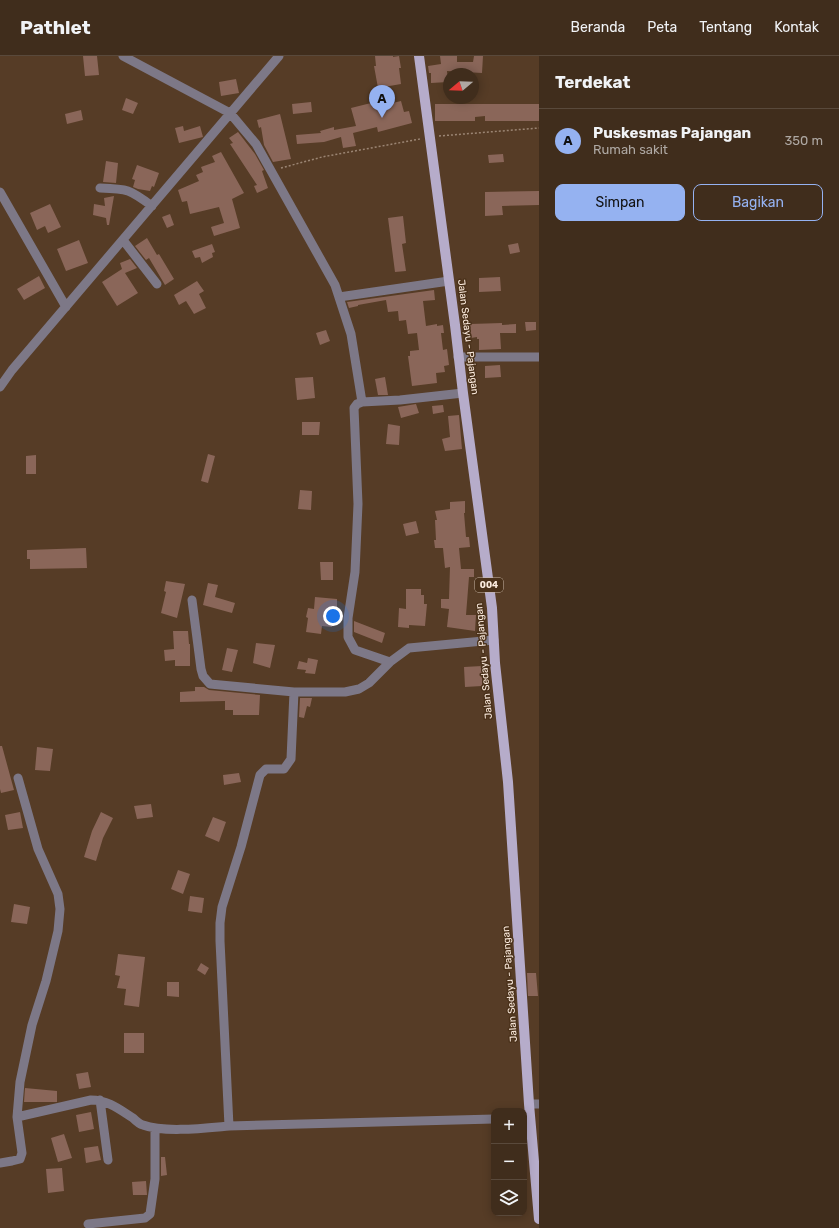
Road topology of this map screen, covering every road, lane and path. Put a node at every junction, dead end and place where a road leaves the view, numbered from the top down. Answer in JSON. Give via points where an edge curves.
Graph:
{"nodes":[{"id":1,"x":123,"y":56,"type":"edge"},
{"id":2,"x":279,"y":56,"type":"edge"},
{"id":3,"x":419,"y":56,"type":"edge"},
{"id":4,"x":230,"y":113,"type":"junction"},
{"id":5,"x":539,"y":128,"type":"edge"},
{"id":6,"x":429,"y":137,"type":"junction"},
{"id":7,"x":271,"y":171,"type":"junction"},
{"id":8,"x":100,"y":188,"type":"dead end"},
{"id":9,"x":0,"y":192,"type":"edge"},
{"id":10,"x":152,"y":206,"type":"junction"},
{"id":11,"x":124,"y":240,"type":"junction"},
{"id":12,"x":449,"y":281,"type":"junction"},
{"id":13,"x":157,"y":284,"type":"dead end"},
{"id":14,"x":339,"y":297,"type":"junction"},
{"id":15,"x":66,"y":307,"type":"junction"},
{"id":16,"x":458,"y":357,"type":"junction"},
{"id":17,"x":539,"y":357,"type":"edge"},
{"id":18,"x":0,"y":387,"type":"edge"},
{"id":19,"x":462,"y":393,"type":"junction"},
{"id":20,"x":362,"y":402,"type":"junction"},
{"id":21,"x":192,"y":600,"type":"dead end"},
{"id":22,"x":494,"y":640,"type":"junction"},
{"id":23,"x":390,"y":662,"type":"junction"},
{"id":24,"x":294,"y":692,"type":"junction"},
{"id":25,"x":18,"y":778,"type":"dead end"},
{"id":26,"x":100,"y":1100,"type":"junction"},
{"id":27,"x":534,"y":1104,"type":"edge"},
{"id":28,"x":17,"y":1117,"type":"junction"},
{"id":29,"x":527,"y":1118,"type":"edge"},
{"id":30,"x":491,"y":1119,"type":"edge"},
{"id":31,"x":229,"y":1126,"type":"junction"},
{"id":32,"x":155,"y":1128,"type":"junction"},
{"id":33,"x":108,"y":1160,"type":"dead end"},
{"id":34,"x":0,"y":1163,"type":"edge"},
{"id":35,"x":539,"y":1219,"type":"edge"},
{"id":36,"x":88,"y":1224,"type":"dead end"}],
"edges":[{"from":1,"to":4,"type":"street"},
{"from":2,"to":4,"type":"street"},
{"from":3,"to":6,"type":"main road","name":"Jalan Sedayu - Pajangan","number":"004"},
{"from":4,"to":7,"type":"street","via":[[256,144]]},
{"from":4,"to":10,"type":"street"},
{"from":5,"to":6,"type":"path"},
{"from":6,"to":7,"type":"path","via":[[322,157]]},
{"from":6,"to":12,"type":"main road","name":"Jalan Sedayu - Pajangan","number":"004"},
{"from":7,"to":14,"type":"street","via":[[335,285]]},
{"from":8,"to":10,"type":"street","via":[[130,191]]},
{"from":9,"to":15,"type":"street"},
{"from":10,"to":11,"type":"street"},
{"from":11,"to":13,"type":"street"},
{"from":11,"to":15,"type":"street"},
{"from":12,"to":14,"type":"street"},
{"from":12,"to":16,"type":"main road","name":"Jalan Sedayu - Pajangan","number":"004"},
{"from":14,"to":20,"type":"street","via":[[351,334]]},
{"from":15,"to":18,"type":"street"},
{"from":16,"to":17,"type":"street"},
{"from":16,"to":19,"type":"main road","name":"Jalan Sedayu - Pajangan","number":"004"},
{"from":19,"to":20,"type":"street"},
{"from":19,"to":22,"type":"main road","name":"Jalan Sedayu - Pajangan","number":"004","via":[[492,608]]},
{"from":20,"to":23,"type":"street","via":[[354,408],[358,504],[355,572],[348,618],[348,637],[355,650]]},
{"from":21,"to":24,"type":"street","via":[[200,669],[206,681],[210,684]]},
{"from":22,"to":23,"type":"street","via":[[413,647],[406,649]]},
{"from":22,"to":27,"type":"main road","name":"Jalan Sedayu - Pajangan","number":"004"},
{"from":23,"to":24,"type":"street","via":[[360,689],[345,692]]},
{"from":24,"to":31,"type":"street","via":[[291,758],[284,769],[266,769],[260,775],[222,907],[220,941]]},
{"from":25,"to":28,"type":"street","via":[[38,849],[58,894],[60,909],[58,931],[32,1025],[20,1082]]},
{"from":26,"to":28,"type":"street"},
{"from":26,"to":32,"type":"street","via":[[110,1103],[142,1125]]},
{"from":26,"to":33,"type":"street"},
{"from":27,"to":29,"type":"main road","name":"Jalan Sedayu - Pajangan","number":"004"},
{"from":28,"to":34,"type":"street","via":[[22,1153],[20,1159]]},
{"from":29,"to":35,"type":"main road","name":"Jalan Sedayu - Pajangan","number":"004"},
{"from":30,"to":31,"type":"street"},
{"from":31,"to":32,"type":"street"},
{"from":32,"to":36,"type":"street","via":[[155,1179],[150,1214],[144,1218]]}]}
